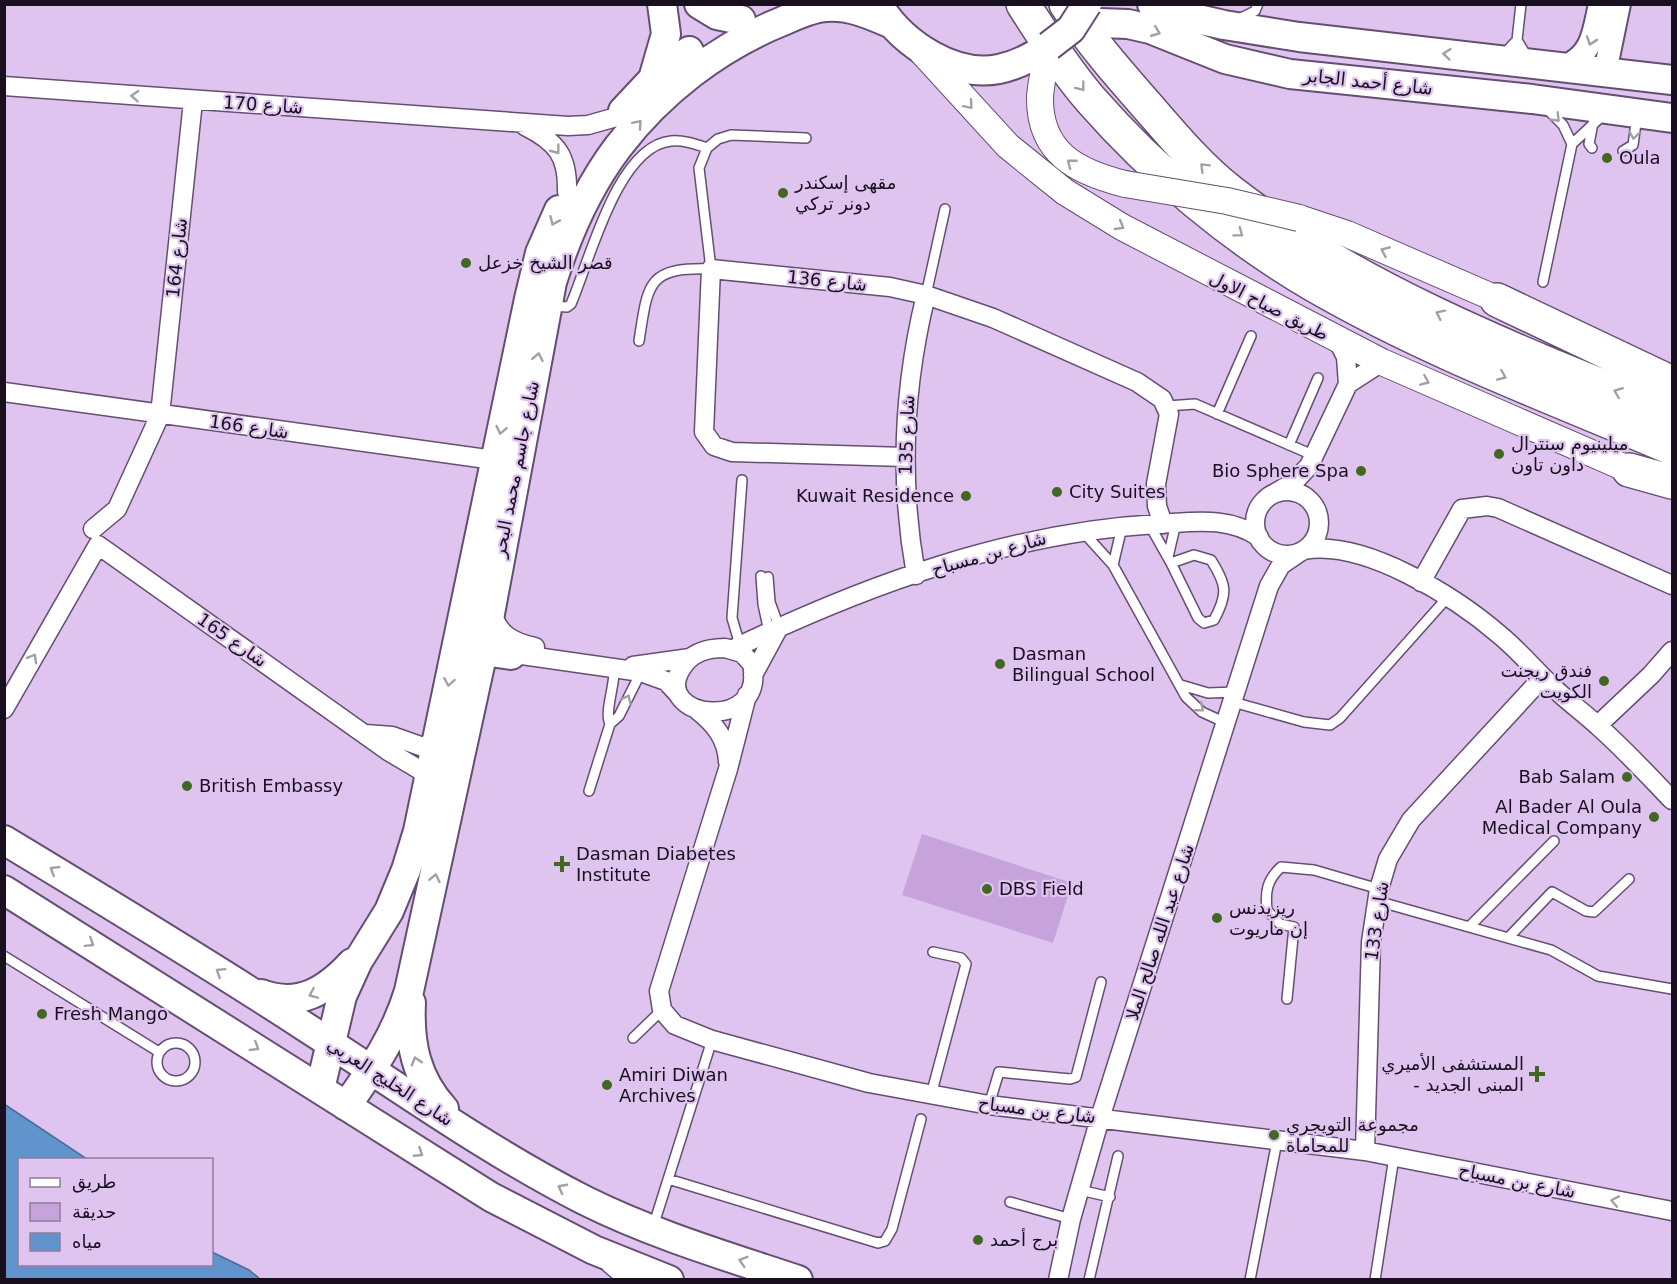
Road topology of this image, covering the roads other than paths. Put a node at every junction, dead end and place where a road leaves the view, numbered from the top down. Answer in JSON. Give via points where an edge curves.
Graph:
{"nodes":[{"id":1,"x":662,"y":4,"type":"edge"},
{"id":2,"x":699,"y":4,"type":"edge"},
{"id":3,"x":770,"y":4,"type":"edge"},
{"id":4,"x":1023,"y":4,"type":"edge"},
{"id":5,"x":1152,"y":4,"type":"edge"},
{"id":6,"x":1258,"y":4,"type":"edge"},
{"id":7,"x":1521,"y":4,"type":"edge"},
{"id":8,"x":1600,"y":4,"type":"edge"},
{"id":9,"x":1619,"y":4,"type":"edge"},
{"id":10,"x":885,"y":14,"type":"edge"},
{"id":11,"x":1093,"y":14,"type":"edge"},
{"id":12,"x":1068,"y":17,"type":"edge"},
{"id":13,"x":741,"y":20,"type":"junction"},
{"id":14,"x":1224,"y":26,"type":"junction"},
{"id":15,"x":1517,"y":40,"type":"junction"},
{"id":16,"x":916,"y":46,"type":"junction"},
{"id":17,"x":1049,"y":46,"type":"junction"},
{"id":18,"x":1493,"y":60,"type":"junction"},
{"id":19,"x":1537,"y":64,"type":"junction"},
{"id":20,"x":1566,"y":66,"type":"junction"},
{"id":21,"x":1605,"y":72,"type":"junction"},
{"id":22,"x":653,"y":79,"type":"junction"},
{"id":23,"x":1672,"y":80,"type":"edge"},
{"id":24,"x":4,"y":86,"type":"edge"},
{"id":25,"x":1464,"y":92,"type":"junction"},
{"id":26,"x":1532,"y":99,"type":"junction"},
{"id":27,"x":193,"y":100,"type":"junction"},
{"id":28,"x":620,"y":116,"type":"junction"},
{"id":29,"x":1614,"y":116,"type":"junction"},
{"id":30,"x":1672,"y":118,"type":"edge"},
{"id":31,"x":521,"y":123,"type":"junction"},
{"id":32,"x":806,"y":138,"type":"dead end"},
{"id":33,"x":1572,"y":144,"type":"junction"},
{"id":34,"x":707,"y":148,"type":"junction"},
{"id":35,"x":1592,"y":148,"type":"dead end"},
{"id":36,"x":1623,"y":151,"type":"dead end"},
{"id":37,"x":624,"y":158,"type":"junction"},
{"id":38,"x":567,"y":192,"type":"junction"},
{"id":39,"x":945,"y":209,"type":"dead end"},
{"id":40,"x":711,"y":269,"type":"junction"},
{"id":41,"x":1543,"y":282,"type":"dead end"},
{"id":42,"x":926,"y":295,"type":"junction"},
{"id":43,"x":1497,"y":300,"type":"junction"},
{"id":44,"x":1251,"y":336,"type":"dead end"},
{"id":45,"x":639,"y":341,"type":"dead end"},
{"id":46,"x":1338,"y":341,"type":"junction"},
{"id":47,"x":1382,"y":362,"type":"junction"},
{"id":48,"x":1672,"y":367,"type":"edge"},
{"id":49,"x":1318,"y":378,"type":"dead end"},
{"id":50,"x":1672,"y":383,"type":"edge"},
{"id":51,"x":1348,"y":384,"type":"junction"},
{"id":52,"x":4,"y":392,"type":"edge"},
{"id":53,"x":1167,"y":406,"type":"junction"},
{"id":54,"x":1217,"y":414,"type":"junction"},
{"id":55,"x":1672,"y":414,"type":"edge"},
{"id":56,"x":160,"y":415,"type":"junction"},
{"id":57,"x":1289,"y":445,"type":"junction"},
{"id":58,"x":1672,"y":448,"type":"edge"},
{"id":59,"x":1315,"y":456,"type":"junction"},
{"id":60,"x":905,"y":458,"type":"junction"},
{"id":61,"x":494,"y":460,"type":"junction"},
{"id":62,"x":1629,"y":470,"type":"junction"},
{"id":63,"x":742,"y":480,"type":"dead end"},
{"id":64,"x":1672,"y":482,"type":"edge"},
{"id":65,"x":1672,"y":490,"type":"edge"},
{"id":66,"x":1270,"y":496,"type":"junction"},
{"id":67,"x":1317,"y":511,"type":"junction"},
{"id":68,"x":1209,"y":520,"type":"junction"},
{"id":69,"x":1162,"y":523,"type":"junction"},
{"id":70,"x":1122,"y":526,"type":"junction"},
{"id":71,"x":1082,"y":531,"type":"junction"},
{"id":72,"x":96,"y":537,"type":"junction"},
{"id":73,"x":1260,"y":539,"type":"junction"},
{"id":74,"x":1302,"y":551,"type":"junction"},
{"id":75,"x":1357,"y":553,"type":"junction"},
{"id":76,"x":1169,"y":560,"type":"junction"},
{"id":77,"x":1113,"y":565,"type":"junction"},
{"id":78,"x":915,"y":575,"type":"junction"},
{"id":79,"x":764,"y":576,"type":"dead end"},
{"id":80,"x":1421,"y":582,"type":"junction"},
{"id":81,"x":1672,"y":585,"type":"edge"},
{"id":82,"x":1269,"y":586,"type":"junction"},
{"id":83,"x":1447,"y":598,"type":"junction"},
{"id":84,"x":490,"y":607,"type":"junction"},
{"id":85,"x":460,"y":626,"type":"junction"},
{"id":86,"x":774,"y":629,"type":"junction"},
{"id":87,"x":736,"y":647,"type":"junction"},
{"id":88,"x":483,"y":651,"type":"junction"},
{"id":89,"x":1672,"y":651,"type":"edge"},
{"id":90,"x":511,"y":655,"type":"junction"},
{"id":91,"x":690,"y":658,"type":"junction"},
{"id":92,"x":614,"y":669,"type":"junction"},
{"id":93,"x":641,"y":672,"type":"junction"},
{"id":94,"x":753,"y":675,"type":"junction"},
{"id":95,"x":1543,"y":677,"type":"junction"},
{"id":96,"x":1181,"y":685,"type":"junction"},
{"id":97,"x":475,"y":688,"type":"junction"},
{"id":98,"x":679,"y":695,"type":"junction"},
{"id":99,"x":747,"y":695,"type":"junction"},
{"id":100,"x":1234,"y":697,"type":"junction"},
{"id":101,"x":4,"y":709,"type":"edge"},
{"id":102,"x":697,"y":710,"type":"junction"},
{"id":103,"x":1226,"y":723,"type":"junction"},
{"id":104,"x":610,"y":724,"type":"junction"},
{"id":105,"x":1598,"y":725,"type":"junction"},
{"id":106,"x":366,"y":734,"type":"junction"},
{"id":107,"x":438,"y":740,"type":"junction"},
{"id":108,"x":728,"y":769,"type":"junction"},
{"id":109,"x":429,"y":781,"type":"junction"},
{"id":110,"x":589,"y":792,"type":"dead end"},
{"id":111,"x":1672,"y":800,"type":"edge"},
{"id":112,"x":4,"y":840,"type":"edge"},
{"id":113,"x":1554,"y":841,"type":"dead end"},
{"id":114,"x":1629,"y":879,"type":"dead end"},
{"id":115,"x":4,"y":890,"type":"edge"},
{"id":116,"x":1378,"y":895,"type":"junction"},
{"id":117,"x":388,"y":911,"type":"junction"},
{"id":118,"x":425,"y":922,"type":"junction"},
{"id":119,"x":1469,"y":927,"type":"junction"},
{"id":120,"x":1508,"y":938,"type":"junction"},
{"id":121,"x":370,"y":940,"type":"junction"},
{"id":122,"x":933,"y":952,"type":"dead end"},
{"id":123,"x":4,"y":956,"type":"edge"},
{"id":124,"x":413,"y":974,"type":"junction"},
{"id":125,"x":1101,"y":982,"type":"dead end"},
{"id":126,"x":1672,"y":989,"type":"edge"},
{"id":127,"x":250,"y":991,"type":"junction"},
{"id":128,"x":1287,"y":999,"type":"dead end"},
{"id":129,"x":662,"y":1010,"type":"junction"},
{"id":130,"x":633,"y":1038,"type":"dead end"},
{"id":131,"x":712,"y":1040,"type":"junction"},
{"id":132,"x":330,"y":1042,"type":"junction"},
{"id":133,"x":159,"y":1052,"type":"junction"},
{"id":134,"x":372,"y":1070,"type":"junction"},
{"id":135,"x":320,"y":1089,"type":"junction"},
{"id":136,"x":931,"y":1095,"type":"junction"},
{"id":137,"x":989,"y":1105,"type":"junction"},
{"id":138,"x":346,"y":1106,"type":"junction"},
{"id":139,"x":1100,"y":1118,"type":"junction"},
{"id":140,"x":921,"y":1119,"type":"dead end"},
{"id":141,"x":477,"y":1138,"type":"junction"},
{"id":142,"x":1277,"y":1141,"type":"junction"},
{"id":143,"x":1365,"y":1151,"type":"junction"},
{"id":144,"x":1118,"y":1156,"type":"dead end"},
{"id":145,"x":1394,"y":1157,"type":"junction"},
{"id":146,"x":668,"y":1179,"type":"junction"},
{"id":147,"x":1080,"y":1190,"type":"junction"},
{"id":148,"x":1110,"y":1197,"type":"junction"},
{"id":149,"x":1010,"y":1202,"type":"dead end"},
{"id":150,"x":1672,"y":1212,"type":"edge"},
{"id":151,"x":1071,"y":1219,"type":"junction"},
{"id":152,"x":652,"y":1229,"type":"junction"},
{"id":153,"x":559,"y":1233,"type":"junction"},
{"id":154,"x":622,"y":1280,"type":"edge"},
{"id":155,"x":669,"y":1280,"type":"edge"},
{"id":156,"x":798,"y":1280,"type":"edge"},
{"id":157,"x":1058,"y":1280,"type":"edge"},
{"id":158,"x":1089,"y":1280,"type":"edge"},
{"id":159,"x":1250,"y":1280,"type":"edge"},
{"id":160,"x":1375,"y":1280,"type":"edge"}],
"edges":[{"from":1,"to":22,"type":"main road","via":[[666,34]]},
{"from":2,"to":13,"type":"main road","via":[[717,15]]},
{"from":3,"to":13,"type":"main road","name":"شارع جاسم محمد البحر"},
{"from":4,"to":58,"type":"highway","one_way":true,"via":[[1077,83],[1124,135],[1206,209],[1258,248],[1371,315],[1471,363]]},
{"from":5,"to":14,"type":"main road","name":"شارع أحمد الجابر"},
{"from":6,"to":14,"type":"lane","via":[[1255,10]]},
{"from":7,"to":15,"type":"lane"},
{"from":8,"to":20,"type":"street","one_way":true,"via":[[1589,48]]},
{"from":9,"to":21,"type":"street"},
{"from":10,"to":16,"type":"main road","name":"شارع جاسم محمد البحر"},
{"from":37,"to":10,"type":"main road","name":"شارع جاسم محمد البحر","one_way":true,"via":[[653,106],[726,49],[765,28],[824,7]]},
{"from":11,"to":12,"type":"main road","name":"شارع أحمد الجابر"},
{"from":11,"to":25,"type":"main road","name":"شارع أحمد الجابر","one_way":true,"via":[[1150,29],[1225,59],[1267,69]]},
{"from":12,"to":17,"type":"main road","name":"شارع جاسم محمد البحر","bridge":true},
{"from":55,"to":12,"type":"highway","one_way":true,"via":[[1485,335],[1376,283],[1287,233],[1229,191],[1200,164]]},
{"from":13,"to":22,"type":"main road","name":"شارع جاسم محمد البحر","via":[[694,47]]},
{"from":18,"to":14,"type":"main road","name":"شارع أحمد الجابر","one_way":true},
{"from":15,"to":18,"type":"lane","via":[[1507,53]]},
{"from":15,"to":19,"type":"lane"},
{"from":16,"to":17,"type":"main road","name":"شارع جاسم محمد البحر","via":[[974,70],[1014,65]]},
{"from":16,"to":46,"type":"main road","name":"طريق صباح الاول","one_way":true,"via":[[1008,146],[1065,192],[1153,244]]},
{"from":43,"to":17,"type":"main road","one_way":true,"bridge":true,"via":[[1347,234],[1299,218],[1125,184],[1084,172],[1055,148],[1046,133],[1041,96]]},
{"from":18,"to":19,"type":"main road","name":"شارع أحمد الجابر"},
{"from":19,"to":20,"type":"main road","name":"شارع أحمد الجابر"},
{"from":20,"to":21,"type":"main road","name":"شارع أحمد الجابر"},
{"from":21,"to":23,"type":"main road","name":"شارع أحمد الجابر"},
{"from":21,"to":25,"type":"main road","via":[[1601,90],[1591,95],[1509,86]]},
{"from":22,"to":28,"type":"main road","name":"شارع جاسم محمد البحر"},
{"from":27,"to":24,"type":"street","name":"شارع 170","one_way":true},
{"from":25,"to":26,"type":"main road","name":"شارع أحمد الجابر"},
{"from":26,"to":29,"type":"main road","name":"شارع أحمد الجابر"},
{"from":26,"to":33,"type":"lane","one_way":true,"via":[[1563,125]]},
{"from":27,"to":31,"type":"street","name":"شارع 170"},
{"from":27,"to":56,"type":"street","name":"شارع 164"},
{"from":28,"to":31,"type":"street","name":"شارع 170","via":[[578,126]]},
{"from":28,"to":38,"type":"main road","name":"شارع جاسم محمد البحر"},
{"from":29,"to":30,"type":"main road","name":"شارع أحمد الجابر"},
{"from":29,"to":33,"type":"lane"},
{"from":29,"to":35,"type":"lane","via":[[1589,144]]},
{"from":29,"to":36,"type":"lane","one_way":true,"via":[[1633,145]]},
{"from":31,"to":38,"type":"street","name":"شارع 170","one_way":true,"via":[[547,139],[560,153],[568,172]]},
{"from":32,"to":34,"type":"lane","via":[[731,135]]},
{"from":33,"to":41,"type":"lane"},
{"from":34,"to":37,"type":"lane","via":[[669,141]]},
{"from":34,"to":40,"type":"lane","via":[[699,168]]},
{"from":84,"to":37,"type":"main road","name":"شارع جاسم محمد البحر","one_way":true,"via":[[552,282],[573,225]]},
{"from":38,"to":61,"type":"main road","name":"شارع جاسم محمد البحر","one_way":true,"via":[[540,253]]},
{"from":39,"to":42,"type":"lane"},
{"from":40,"to":42,"type":"street","name":"شارع 136","via":[[890,287]]},
{"from":40,"to":45,"type":"lane","via":[[676,269],[656,281],[647,294]]},
{"from":40,"to":60,"type":"street","via":[[704,422],[711,443],[732,452]]},
{"from":42,"to":53,"type":"street","name":"شارع 136","via":[[993,318],[1137,382]]},
{"from":42,"to":60,"type":"street","name":"شارع 135","via":[[910,371]]},
{"from":43,"to":48,"type":"main road"},
{"from":43,"to":50,"type":"highway"},
{"from":44,"to":54,"type":"lane"},
{"from":46,"to":47,"type":"main road","name":"طريق صباح الاول"},
{"from":46,"to":51,"type":"street","via":[[1348,366]]},
{"from":47,"to":51,"type":"street"},
{"from":47,"to":62,"type":"main road","name":"طريق صباح الاول","one_way":true},
{"from":49,"to":57,"type":"lane"},
{"from":51,"to":59,"type":"street"},
{"from":52,"to":56,"type":"street","name":"شارع 166"},
{"from":53,"to":54,"type":"lane","via":[[1195,404]]},
{"from":53,"to":69,"type":"street","via":[[1170,422],[1157,472],[1156,496]]},
{"from":54,"to":57,"type":"lane"},
{"from":56,"to":61,"type":"street","name":"شارع 166"},
{"from":56,"to":72,"type":"street","name":"شارع 164","via":[[117,509]]},
{"from":57,"to":59,"type":"lane"},
{"from":59,"to":66,"type":"street","via":[[1299,478]]},
{"from":59,"to":67,"type":"street","via":[[1312,487]]},
{"from":60,"to":78,"type":"street","name":"شارع 135"},
{"from":61,"to":85,"type":"main road","name":"شارع جاسم محمد البحر"},
{"from":62,"to":64,"type":"highway"},
{"from":62,"to":65,"type":"main road","name":"طريق صباح الاول"},
{"from":63,"to":87,"type":"lane","via":[[732,618]]},
{"from":66,"to":67,"type":"street","via":[[1286,491],[1298,493]]},
{"from":66,"to":68,"type":"street","name":"شارع بن مسباح","via":[[1242,511]]},
{"from":66,"to":73,"type":"street","via":[[1257,513],[1255,525]]},
{"from":67,"to":74,"type":"street","via":[[1317,534]]},
{"from":67,"to":75,"type":"street","via":[[1331,534]]},
{"from":68,"to":69,"type":"street","name":"شارع بن مسباح"},
{"from":68,"to":73,"type":"street","name":"شارع بن مسباح","via":[[1242,527]]},
{"from":69,"to":70,"type":"street","name":"شارع بن مسباح"},
{"from":69,"to":76,"type":"lane"},
{"from":69,"to":76,"type":"lane"},
{"from":70,"to":71,"type":"street","name":"شارع بن مسباح"},
{"from":70,"to":77,"type":"lane"},
{"from":71,"to":77,"type":"lane"},
{"from":71,"to":78,"type":"street","name":"شارع بن مسباح","via":[[1005,546]]},
{"from":101,"to":72,"type":"street","one_way":true},
{"from":72,"to":106,"type":"street","name":"شارع 165"},
{"from":73,"to":74,"type":"street","via":[[1279,553]]},
{"from":73,"to":82,"type":"street","name":"شارع عبد الله صالح الملا","via":[[1269,561]]},
{"from":74,"to":75,"type":"street","via":[[1330,548]]},
{"from":74,"to":82,"type":"street","name":"شارع عبد الله صالح الملا","via":[[1281,565]]},
{"from":75,"to":80,"type":"street"},
{"from":76,"to":76,"type":"lane","via":[[1198,618],[1204,623],[1214,620],[1224,602],[1224,585],[1211,560],[1194,555]]},
{"from":77,"to":96,"type":"lane"},
{"from":78,"to":86,"type":"street","name":"شارع بن مسباح"},
{"from":79,"to":86,"type":"lane"},
{"from":80,"to":81,"type":"street","via":[[1462,509],[1487,506]]},
{"from":80,"to":83,"type":"street"},
{"from":82,"to":100,"type":"street","name":"شارع عبد الله صالح الملا"},
{"from":83,"to":95,"type":"street","via":[[1500,635]]},
{"from":83,"to":100,"type":"lane","via":[[1330,725],[1304,722]]},
{"from":84,"to":88,"type":"main road","name":"شارع جاسم محمد البحر"},
{"from":84,"to":91,"type":"street","via":[[499,629],[521,644],[629,666]]},
{"from":85,"to":88,"type":"main road","via":[[466,640]]},
{"from":85,"to":107,"type":"main road","name":"شارع جاسم محمد البحر","one_way":true},
{"from":86,"to":87,"type":"street","name":"شارع بن مسباح"},
{"from":86,"to":94,"type":"street"},
{"from":87,"to":91,"type":"street","via":[[708,649]]},
{"from":87,"to":94,"type":"street","via":[[750,660]]},
{"from":88,"to":90,"type":"main road"},
{"from":88,"to":97,"type":"main road","name":"شارع جاسم محمد البحر"},
{"from":89,"to":105,"type":"street"},
{"from":90,"to":92,"type":"street"},
{"from":90,"to":97,"type":"street","via":[[490,667]]},
{"from":91,"to":98,"type":"street","via":[[677,677]]},
{"from":92,"to":93,"type":"street"},
{"from":92,"to":104,"type":"lane","via":[[607,712]]},
{"from":93,"to":98,"type":"street","via":[[666,681]]},
{"from":104,"to":93,"type":"lane","one_way":true,"via":[[620,716]]},
{"from":94,"to":99,"type":"street"},
{"from":95,"to":105,"type":"street"},
{"from":95,"to":116,"type":"street","name":"شارع 133","via":[[1412,820],[1388,859]]},
{"from":96,"to":100,"type":"lane"},
{"from":96,"to":103,"type":"lane","one_way":true,"via":[[1186,697],[1202,712]]},
{"from":118,"to":97,"type":"main road","name":"شارع جاسم محمد البحر","one_way":true},
{"from":98,"to":102,"type":"street"},
{"from":99,"to":102,"type":"street","via":[[724,712]]},
{"from":99,"to":108,"type":"street"},
{"from":100,"to":103,"type":"street","name":"شارع عبد الله صالح الملا"},
{"from":102,"to":108,"type":"street","via":[[722,737]]},
{"from":103,"to":139,"type":"street","name":"شارع عبد الله صالح الملا"},
{"from":104,"to":110,"type":"lane"},
{"from":105,"to":111,"type":"street"},
{"from":106,"to":107,"type":"street","name":"شارع 165","via":[[392,736],[423,747]]},
{"from":106,"to":109,"type":"street","name":"شارع 165","via":[[420,770]]},
{"from":107,"to":109,"type":"main road","name":"شارع جاسم محمد البحر"},
{"from":108,"to":129,"type":"street","via":[[659,991]]},
{"from":109,"to":117,"type":"main road","name":"شارع جاسم محمد البحر","via":[[406,870]]},
{"from":127,"to":112,"type":"main road","name":"شارع الخليج العربي","one_way":true},
{"from":113,"to":119,"type":"lane"},
{"from":114,"to":120,"type":"lane","via":[[1594,912],[1552,892]]},
{"from":115,"to":135,"type":"main road","one_way":true},
{"from":116,"to":119,"type":"lane"},
{"from":116,"to":128,"type":"lane","via":[[1298,867],[1281,867],[1276,872],[1267,886],[1267,910],[1280,924],[1294,927]]},
{"from":116,"to":143,"type":"street","name":"شارع 133","via":[[1371,942]]},
{"from":117,"to":118,"type":"main road","via":[[391,924],[399,932],[417,932]]},
{"from":117,"to":121,"type":"main road","name":"شارع جاسم محمد البحر"},
{"from":118,"to":124,"type":"main road","name":"شارع جاسم محمد البحر"},
{"from":119,"to":120,"type":"lane"},
{"from":120,"to":126,"type":"lane","via":[[1551,950],[1598,976]]},
{"from":121,"to":127,"type":"main road","one_way":true,"via":[[341,974],[313,995],[284,1000]]},
{"from":121,"to":132,"type":"main road","name":"شارع جاسم محمد البحر","via":[[342,996]]},
{"from":122,"to":136,"type":"lane","via":[[961,958],[966,964]]},
{"from":123,"to":133,"type":"lane"},
{"from":124,"to":134,"type":"main road","name":"شارع جاسم محمد البحر","via":[[404,1010]]},
{"from":141,"to":124,"type":"main road","one_way":true,"via":[[443,1108],[420,1076],[412,1042]]},
{"from":125,"to":137,"type":"lane","via":[[1076,1077],[999,1072]]},
{"from":127,"to":132,"type":"main road","name":"شارع الخليج العربي"},
{"from":129,"to":130,"type":"lane"},
{"from":129,"to":131,"type":"street","name":"شارع بن مسباح","via":[[675,1025]]},
{"from":131,"to":136,"type":"street","name":"شارع بن مسباح","via":[[837,1075]]},
{"from":131,"to":146,"type":"lane"},
{"from":132,"to":134,"type":"main road","name":"شارع الخليج العربي"},
{"from":132,"to":135,"type":"main road","name":"شارع جاسم محمد البحر"},
{"from":133,"to":133,"type":"lane","via":[[157,1066],[164,1078],[178,1081],[190,1075],[194,1054],[184,1044],[170,1043]]},
{"from":134,"to":138,"type":"main road","name":"شارع جاسم محمد البحر"},
{"from":134,"to":141,"type":"main road","name":"شارع الخليج العربي"},
{"from":135,"to":138,"type":"main road"},
{"from":136,"to":137,"type":"street","name":"شارع بن مسباح"},
{"from":137,"to":139,"type":"street","name":"شارع بن مسباح"},
{"from":138,"to":153,"type":"main road","one_way":true,"via":[[457,1177]]},
{"from":139,"to":142,"type":"street","name":"شارع بن مسباح"},
{"from":139,"to":147,"type":"street","name":"شارع عبد الله صالح الملا"},
{"from":140,"to":146,"type":"lane","via":[[892,1229],[885,1241],[878,1243]]},
{"from":152,"to":141,"type":"main road","name":"شارع الخليج العربي","one_way":true,"via":[[585,1200]]},
{"from":142,"to":143,"type":"street","name":"شارع بن مسباح"},
{"from":142,"to":159,"type":"lane"},
{"from":143,"to":145,"type":"street","name":"شارع بن مسباح"},
{"from":144,"to":148,"type":"lane"},
{"from":150,"to":145,"type":"street","name":"شارع بن مسباح","one_way":true},
{"from":145,"to":160,"type":"lane"},
{"from":146,"to":152,"type":"lane"},
{"from":147,"to":148,"type":"lane"},
{"from":147,"to":151,"type":"street","name":"شارع عبد الله صالح الملا"},
{"from":148,"to":158,"type":"lane"},
{"from":149,"to":151,"type":"lane"},
{"from":151,"to":157,"type":"street","name":"شارع عبد الله صالح الملا"},
{"from":156,"to":152,"type":"main road","name":"شارع الخليج العربي","one_way":true},
{"from":153,"to":154,"type":"lane"},
{"from":153,"to":155,"type":"main road"}]}
